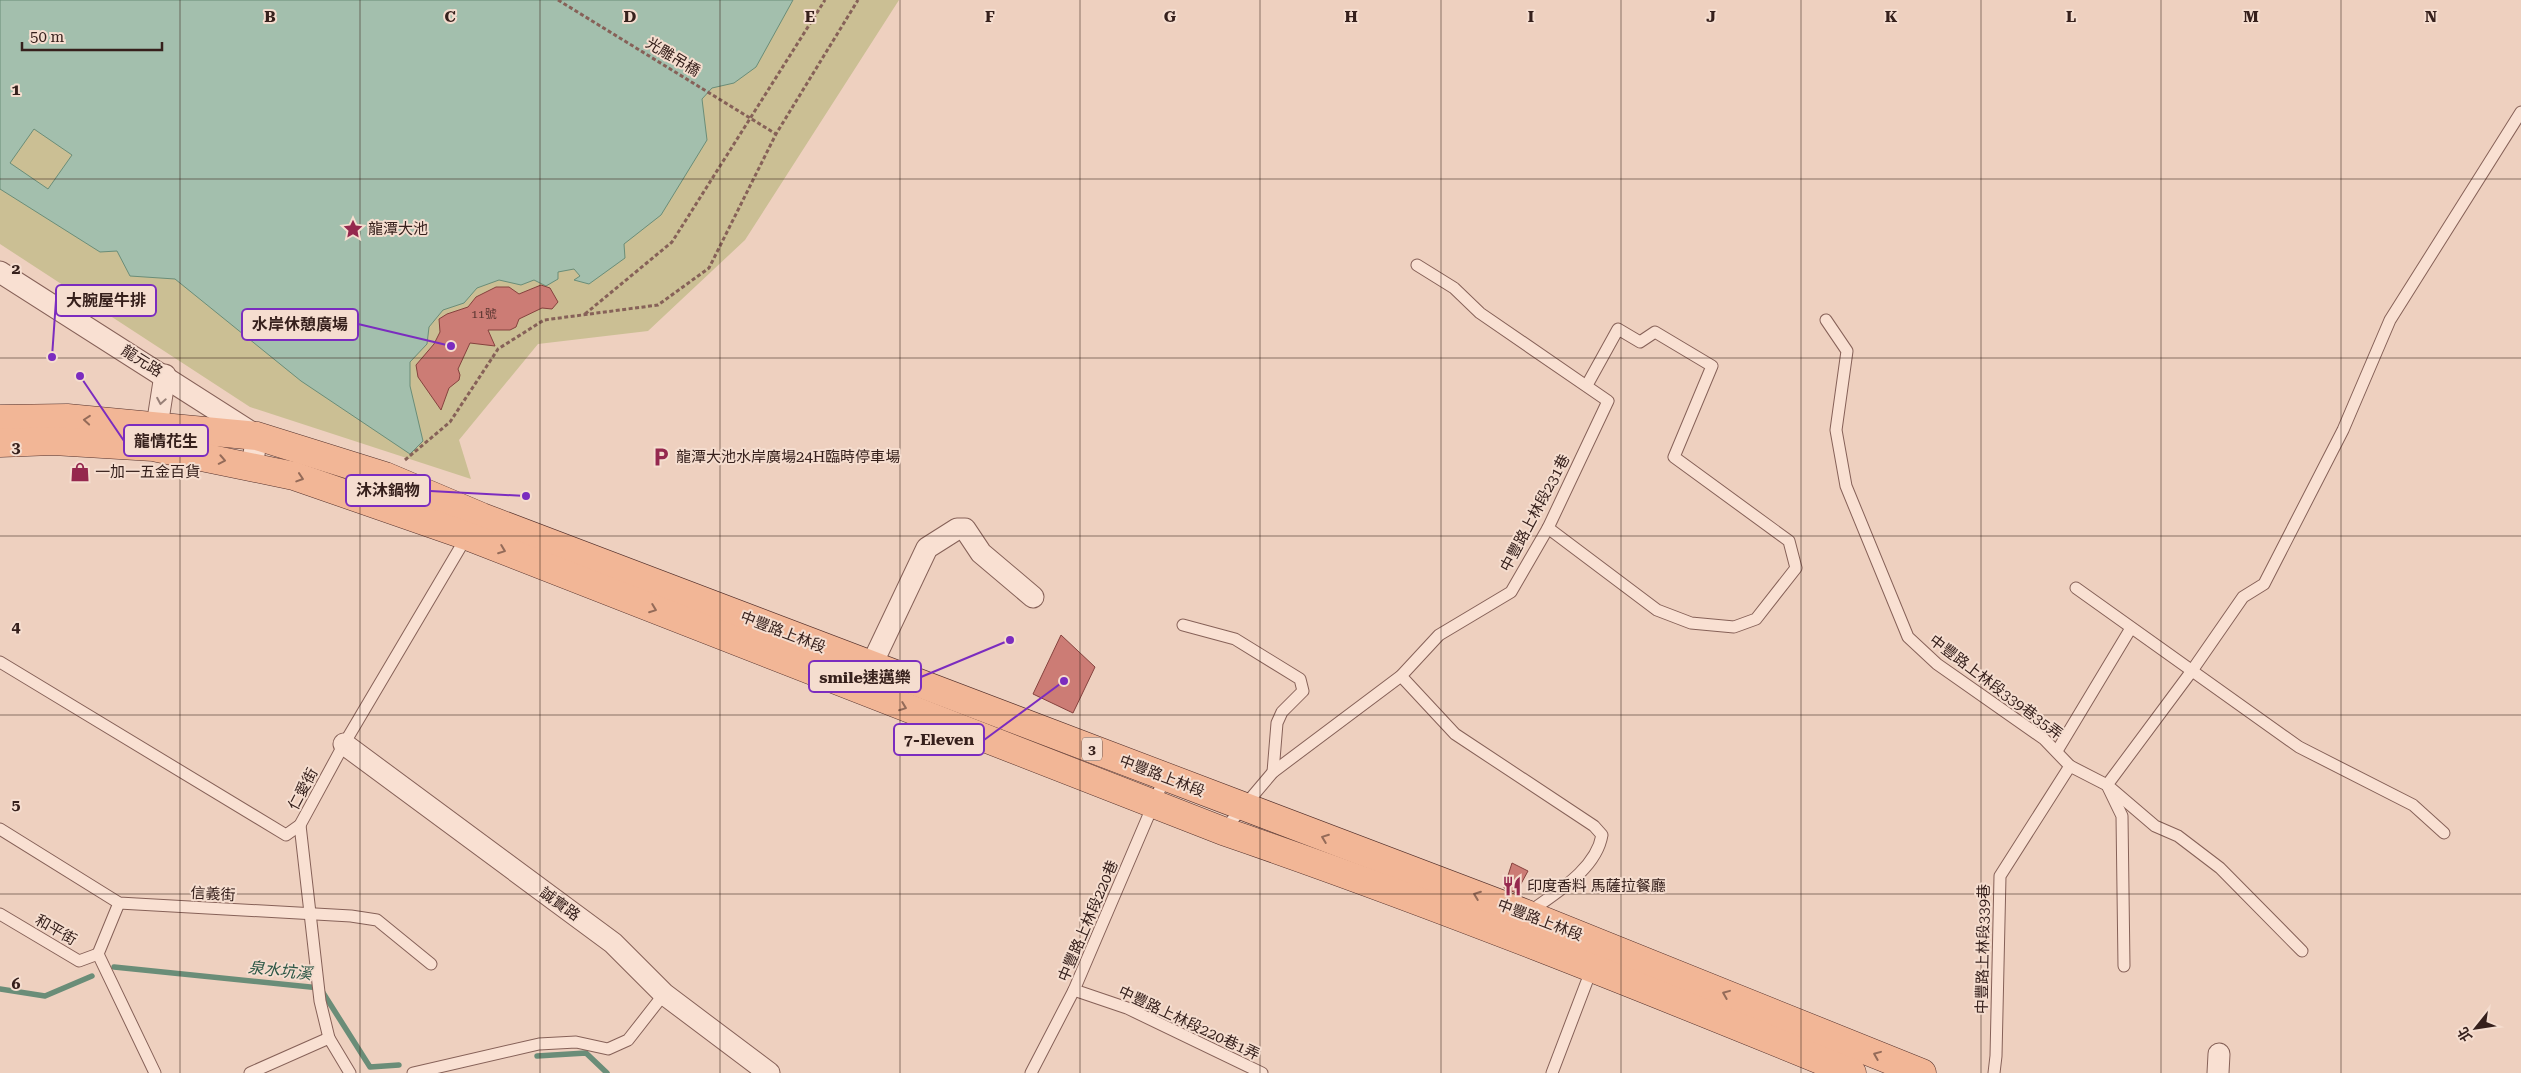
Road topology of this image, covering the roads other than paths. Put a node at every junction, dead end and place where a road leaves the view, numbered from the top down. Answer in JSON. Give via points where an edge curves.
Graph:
{"nodes":[{"id":1,"x":2521,"y":112,"type":"edge"},
{"id":2,"x":1418,"y":265,"type":"dead end"},
{"id":3,"x":0,"y":272,"type":"edge"},
{"id":4,"x":1826,"y":320,"type":"dead end"},
{"id":5,"x":166,"y":376,"type":"junction"},
{"id":6,"x":1586,"y":385,"type":"junction"},
{"id":7,"x":0,"y":419,"type":"edge"},
{"id":8,"x":156,"y":426,"type":"junction"},
{"id":9,"x":257,"y":436,"type":"junction"},
{"id":10,"x":0,"y":443,"type":"edge"},
{"id":11,"x":252,"y":466,"type":"junction"},
{"id":12,"x":475,"y":527,"type":"junction"},
{"id":13,"x":1548,"y":528,"type":"junction"},
{"id":14,"x":2076,"y":588,"type":"dead end"},
{"id":15,"x":1033,"y":598,"type":"dead end"},
{"id":16,"x":1183,"y":625,"type":"dead end"},
{"id":17,"x":2131,"y":628,"type":"junction"},
{"id":18,"x":0,"y":662,"type":"edge"},
{"id":19,"x":871,"y":666,"type":"junction"},
{"id":20,"x":2191,"y":672,"type":"junction"},
{"id":21,"x":1401,"y":676,"type":"junction"},
{"id":22,"x":344,"y":744,"type":"junction"},
{"id":23,"x":2057,"y":751,"type":"junction"},
{"id":24,"x":2070,"y":766,"type":"junction"},
{"id":25,"x":1273,"y":772,"type":"junction"},
{"id":26,"x":1165,"y":777,"type":"junction"},
{"id":27,"x":2107,"y":785,"type":"junction"},
{"id":28,"x":1155,"y":802,"type":"junction"},
{"id":29,"x":1242,"y":806,"type":"junction"},
{"id":30,"x":300,"y":825,"type":"junction"},
{"id":31,"x":0,"y":829,"type":"edge"},
{"id":32,"x":1224,"y":830,"type":"junction"},
{"id":33,"x":2444,"y":833,"type":"dead end"},
{"id":34,"x":120,"y":904,"type":"junction"},
{"id":35,"x":0,"y":914,"type":"edge"},
{"id":36,"x":312,"y":914,"type":"junction"},
{"id":37,"x":1527,"y":914,"type":"junction"},
{"id":38,"x":2302,"y":951,"type":"dead end"},
{"id":39,"x":98,"y":954,"type":"junction"},
{"id":40,"x":431,"y":964,"type":"dead end"},
{"id":41,"x":2124,"y":966,"type":"dead end"},
{"id":42,"x":1592,"y":967,"type":"junction"},
{"id":43,"x":1074,"y":990,"type":"junction"},
{"id":44,"x":664,"y":994,"type":"junction"},
{"id":45,"x":329,"y":1038,"type":"junction"},
{"id":46,"x":155,"y":1073,"type":"edge"},
{"id":47,"x":250,"y":1073,"type":"edge"},
{"id":48,"x":350,"y":1073,"type":"edge"},
{"id":49,"x":413,"y":1073,"type":"edge"},
{"id":50,"x":769,"y":1073,"type":"edge"},
{"id":51,"x":1031,"y":1073,"type":"edge"},
{"id":52,"x":1262,"y":1073,"type":"edge"},
{"id":53,"x":1552,"y":1073,"type":"edge"},
{"id":54,"x":1852,"y":1073,"type":"edge"},
{"id":55,"x":1922,"y":1073,"type":"edge"},
{"id":56,"x":1994,"y":1073,"type":"edge"}],
"edges":[{"from":1,"to":20,"type":"lane","via":[[2390,320],[2343,430],[2264,584],[2243,597]]},
{"from":2,"to":6,"type":"lane","name":"中豐路上林段231巷","via":[[1454,288],[1480,313]]},
{"from":3,"to":5,"type":"street","name":"龍元路"},
{"from":4,"to":23,"type":"lane","name":"中豐路上林段339巷35弄","via":[[1847,351],[1836,430],[1846,486],[1908,636],[1937,664]]},
{"from":5,"to":8,"type":"street","one_way":true},
{"from":5,"to":9,"type":"street","name":"龍元路"},
{"from":6,"to":13,"type":"lane","name":"中豐路上林段231巷","via":[[1608,401]]},
{"from":6,"to":13,"type":"lane","via":[[1618,328],[1640,342],[1655,332],[1712,366],[1674,458],[1789,541],[1796,568],[1756,619],[1734,627],[1691,623],[1657,610]]},
{"from":8,"to":7,"type":"main road","number":"3","one_way":true,"via":[[67,418]]},
{"from":8,"to":9,"type":"main road","number":"3"},
{"from":9,"to":11,"type":"street"},
{"from":9,"to":12,"type":"main road","name":"中豐路上林段","number":"3","via":[[385,476]]},
{"from":10,"to":11,"type":"main road","number":"3","one_way":true,"via":[[153,447]]},
{"from":11,"to":12,"type":"main road","name":"中豐路上林段","number":"3","one_way":true},
{"from":12,"to":19,"type":"main road","name":"中豐路上林段","number":"3"},
{"from":12,"to":22,"type":"lane","name":"仁愛街"},
{"from":12,"to":28,"type":"main road","name":"中豐路上林段","number":"3","one_way":true},
{"from":13,"to":21,"type":"lane","name":"中豐路上林段231巷","via":[[1511,592],[1439,634]]},
{"from":14,"to":17,"type":"lane"},
{"from":15,"to":19,"type":"street","via":[[981,553],[965,529],[957,529],[928,548]]},
{"from":16,"to":25,"type":"lane","via":[[1235,639],[1300,679],[1303,692],[1282,712],[1277,723]]},
{"from":17,"to":20,"type":"lane"},
{"from":17,"to":23,"type":"lane"},
{"from":18,"to":30,"type":"lane","name":"仁愛街","via":[[286,835]]},
{"from":19,"to":26,"type":"main road","name":"中豐路上林段","number":"3"},
{"from":20,"to":27,"type":"lane"},
{"from":20,"to":33,"type":"lane","via":[[2299,747],[2413,805]]},
{"from":21,"to":25,"type":"lane","name":"中豐路上林段231巷"},
{"from":21,"to":37,"type":"lane","via":[[1456,734],[1594,826],[1602,835],[1600,847],[1577,876]]},
{"from":22,"to":30,"type":"lane","name":"仁愛街"},
{"from":22,"to":44,"type":"street","name":"誠實路","via":[[613,943]]},
{"from":23,"to":24,"type":"lane","name":"中豐路上林段339巷35弄"},
{"from":24,"to":27,"type":"lane"},
{"from":24,"to":56,"type":"lane","name":"中豐路上林段339巷","via":[[2000,876]]},
{"from":25,"to":29,"type":"lane","name":"中豐路上林段231巷"},
{"from":26,"to":28,"type":"lane","name":"中豐路上林段220巷"},
{"from":26,"to":29,"type":"main road","name":"中豐路上林段","number":"3"},
{"from":27,"to":38,"type":"lane","via":[[2155,826],[2178,836],[2220,868]]},
{"from":27,"to":41,"type":"lane","via":[[2122,816]]},
{"from":28,"to":32,"type":"main road","name":"中豐路上林段","number":"3"},
{"from":28,"to":43,"type":"lane","name":"中豐路上林段220巷"},
{"from":29,"to":32,"type":"lane","name":"中豐路上林段231巷"},
{"from":37,"to":29,"type":"main road","name":"中豐路上林段","number":"3","one_way":true},
{"from":30,"to":36,"type":"lane"},
{"from":31,"to":34,"type":"lane","name":"信義街"},
{"from":32,"to":42,"type":"main road","name":"中豐路上林段","number":"3"},
{"from":34,"to":36,"type":"lane","name":"信義街"},
{"from":34,"to":39,"type":"lane"},
{"from":35,"to":39,"type":"lane","name":"和平街","via":[[79,961]]},
{"from":36,"to":40,"type":"lane","name":"信義街","via":[[377,920]]},
{"from":36,"to":45,"type":"lane","via":[[320,1001]]},
{"from":55,"to":37,"type":"main road","name":"中豐路上林段","number":"3","one_way":true},
{"from":39,"to":46,"type":"lane"},
{"from":42,"to":53,"type":"lane"},
{"from":42,"to":54,"type":"main road","name":"中豐路上林段","number":"3"},
{"from":43,"to":51,"type":"lane","name":"中豐路上林段220巷"},
{"from":43,"to":52,"type":"lane","name":"中豐路上林段220巷1弄","via":[[1127,1008]]},
{"from":44,"to":49,"type":"lane","via":[[628,1040],[608,1049],[576,1042],[540,1044]]},
{"from":44,"to":50,"type":"street","name":"誠實路"},
{"from":45,"to":47,"type":"lane"},
{"from":45,"to":48,"type":"lane"}]}
